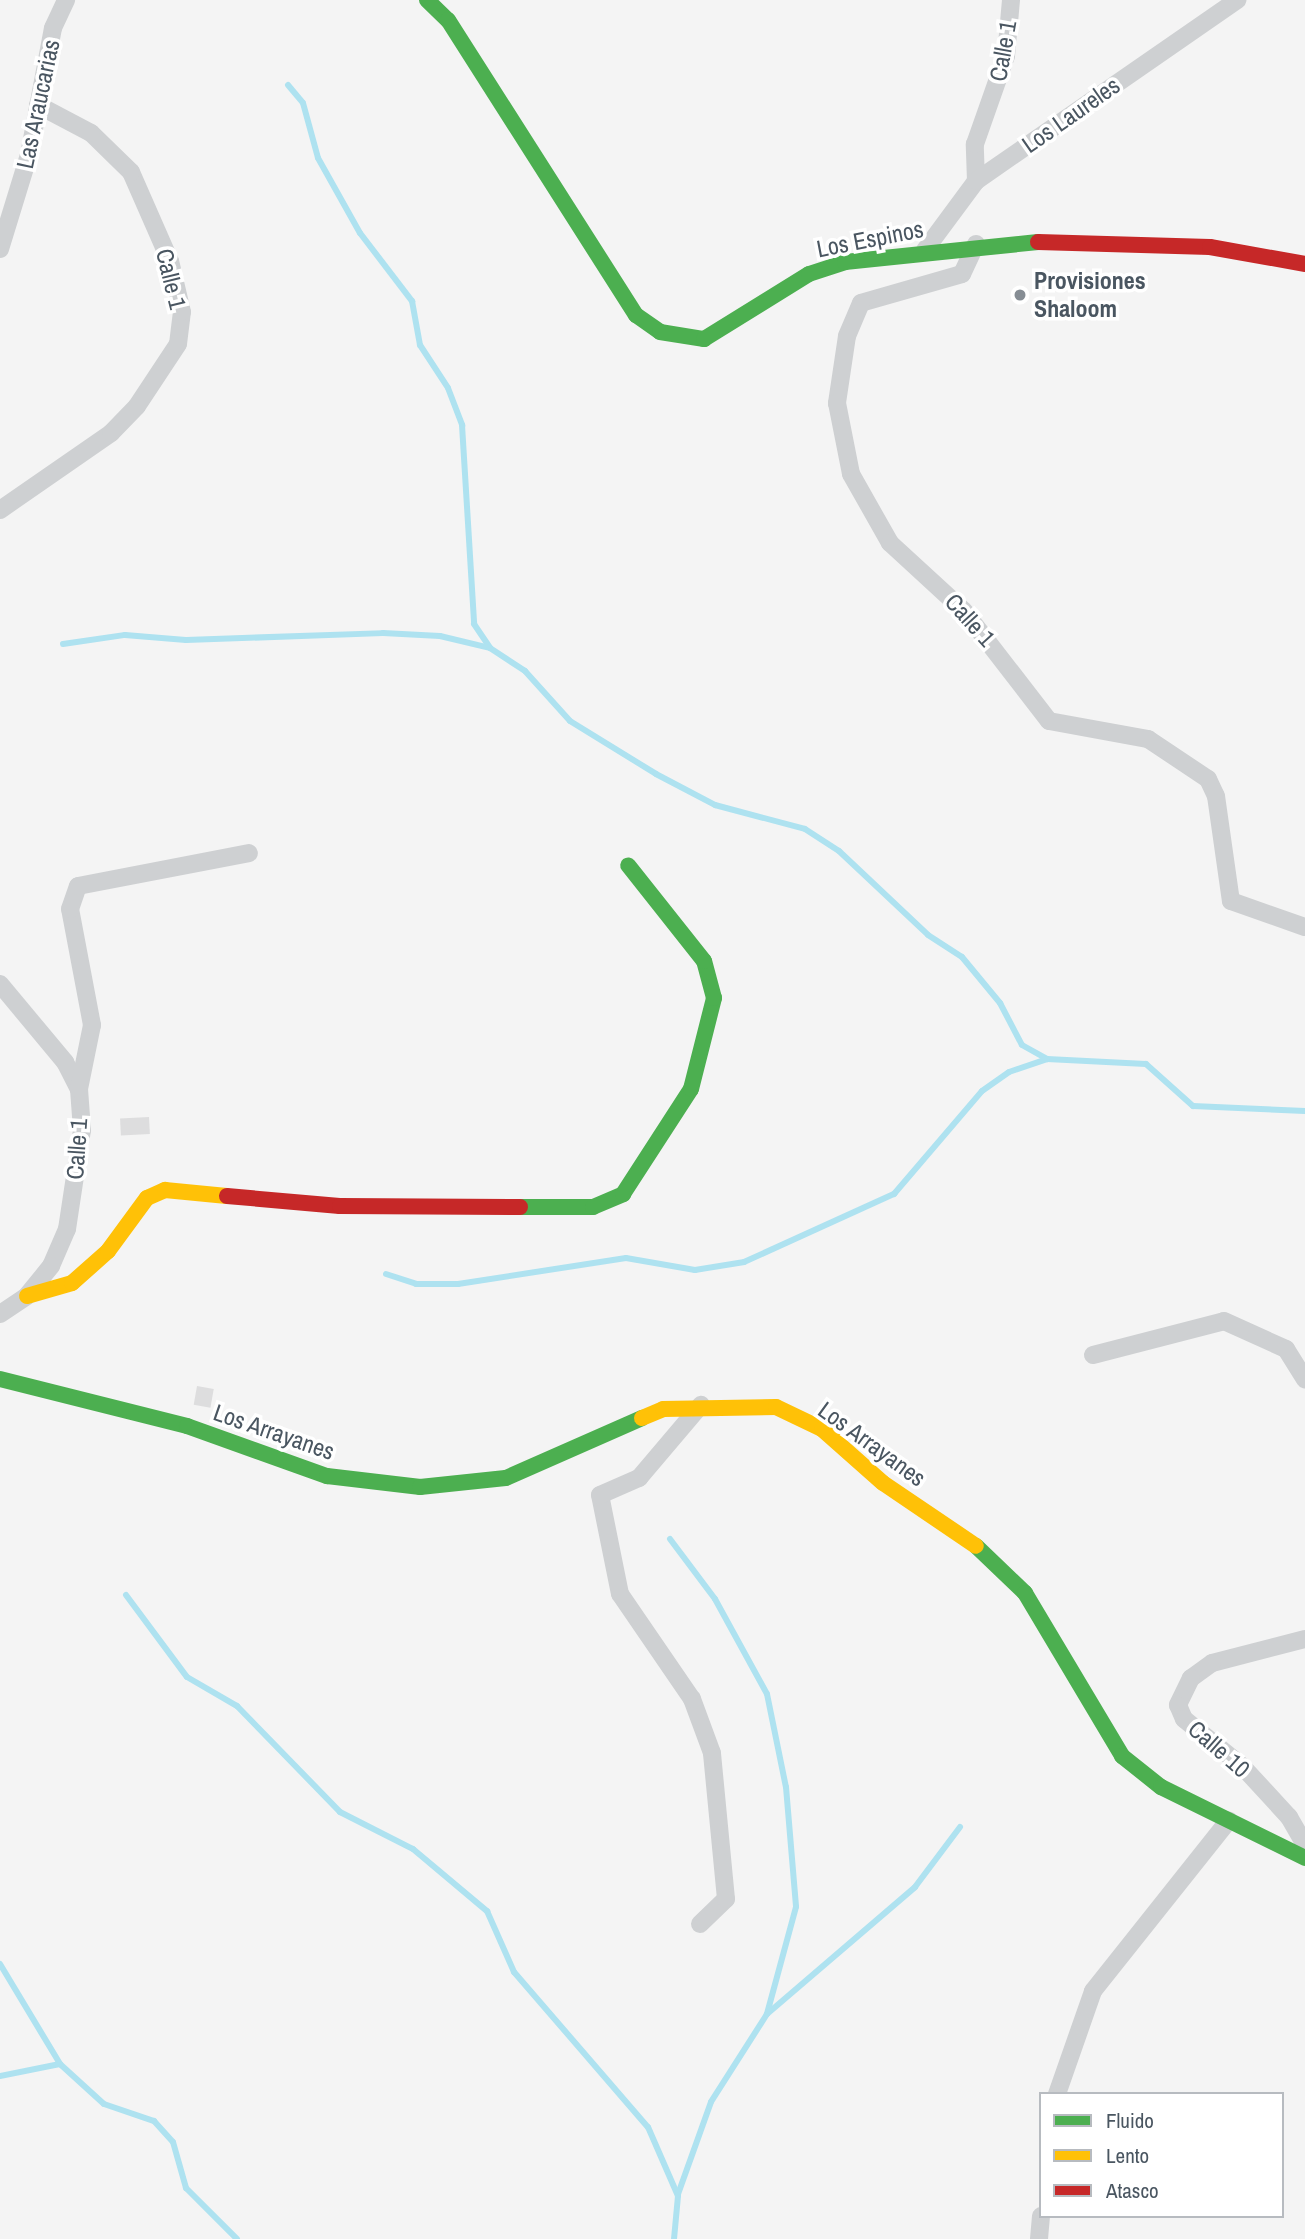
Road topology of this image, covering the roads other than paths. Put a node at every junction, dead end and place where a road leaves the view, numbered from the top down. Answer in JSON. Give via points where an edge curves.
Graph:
{"nodes":[{"id":1,"x":66,"y":0,"type":"edge"},
{"id":2,"x":427,"y":0,"type":"edge"},
{"id":3,"x":1011,"y":0,"type":"edge"},
{"id":4,"x":1237,"y":0,"type":"edge"},
{"id":5,"x":38,"y":105,"type":"junction"},
{"id":6,"x":976,"y":181,"type":"junction"},
{"id":7,"x":976,"y":244,"type":"junction"},
{"id":8,"x":0,"y":249,"type":"edge"},
{"id":9,"x":925,"y":250,"type":"junction"},
{"id":10,"x":1305,"y":264,"type":"edge"},
{"id":11,"x":0,"y":510,"type":"edge"},
{"id":12,"x":250,"y":853,"type":"dead end"},
{"id":13,"x":628,"y":865,"type":"dead end"},
{"id":14,"x":1305,"y":927,"type":"edge"},
{"id":15,"x":0,"y":984,"type":"edge"},
{"id":16,"x":79,"y":1089,"type":"junction"},
{"id":17,"x":27,"y":1296,"type":"junction"},
{"id":18,"x":0,"y":1314,"type":"edge"},
{"id":19,"x":1093,"y":1355,"type":"dead end"},
{"id":20,"x":0,"y":1379,"type":"edge"},
{"id":21,"x":1305,"y":1380,"type":"edge"},
{"id":22,"x":701,"y":1405,"type":"junction"},
{"id":23,"x":1305,"y":1639,"type":"edge"},
{"id":24,"x":1229,"y":1820,"type":"junction"},
{"id":25,"x":1305,"y":1845,"type":"edge"},
{"id":26,"x":1305,"y":1858,"type":"edge"},
{"id":27,"x":700,"y":1924,"type":"dead end"},
{"id":28,"x":1058,"y":2092,"type":"edge"},
{"id":29,"x":1041,"y":2218,"type":"edge"},
{"id":30,"x":1039,"y":2239,"type":"edge"}],
"edges":[{"from":1,"to":5,"type":"street","name":"Las Araucarias","via":[[53,28]]},
{"from":2,"to":9,"type":"street","name":"Los Espinos","via":[[448,20],[636,315],[660,332],[704,339],[729,329],[809,274],[845,262]]},
{"from":3,"to":6,"type":"street","name":"Calle 1","via":[[1006,56],[975,144]]},
{"from":4,"to":6,"type":"street","name":"Los Laureles"},
{"from":5,"to":8,"type":"street","name":"Las Araucarias"},
{"from":5,"to":11,"type":"street","name":"Calle 1","via":[[91,133],[131,172],[170,261],[182,312],[178,344],[137,406],[111,433]]},
{"from":6,"to":9,"type":"street","name":"Los Laureles"},
{"from":7,"to":9,"type":"street","name":"Los Espinos"},
{"from":7,"to":10,"type":"street","name":"Los Espinos","via":[[1196,246]]},
{"from":7,"to":14,"type":"street","name":"Calle 1","via":[[962,274],[861,303],[847,337],[837,404],[851,474],[890,543],[964,611],[1033,707],[1049,721],[1148,739],[1208,779],[1216,796],[1231,901]]},
{"from":12,"to":16,"type":"street","via":[[78,886],[70,909],[92,1025]]},
{"from":13,"to":17,"type":"street","via":[[704,961],[714,998],[691,1088],[623,1194],[593,1207],[340,1206],[165,1190],[147,1198],[108,1251],[72,1283]]},
{"from":15,"to":16,"type":"street","name":"Calle 1","via":[[65,1062]]},
{"from":16,"to":17,"type":"street","name":"Calle 1","via":[[82,1130],[67,1230]]},
{"from":17,"to":18,"type":"street","name":"Calle 1"},
{"from":19,"to":21,"type":"street","via":[[1224,1321],[1286,1349]]},
{"from":20,"to":22,"type":"street","name":"Los Arrayanes","via":[[187,1426],[327,1476],[419,1487],[506,1478],[621,1423],[663,1409]]},
{"from":22,"to":24,"type":"street","name":"Los Arrayanes","via":[[776,1407],[822,1429],[883,1483],[971,1541],[1025,1593],[1052,1630],[1096,1721],[1122,1756],[1161,1787]]},
{"from":22,"to":27,"type":"street","via":[[639,1478],[600,1495],[620,1594],[692,1699],[712,1753],[726,1899]]},
{"from":23,"to":25,"type":"street","name":"Calle 10","via":[[1212,1663],[1191,1678],[1178,1705],[1184,1719],[1262,1787]]},
{"from":24,"to":26,"type":"street","name":"Los Arrayanes"},
{"from":24,"to":28,"type":"street","via":[[1093,1992]]},
{"from":29,"to":30,"type":"street"}]}
